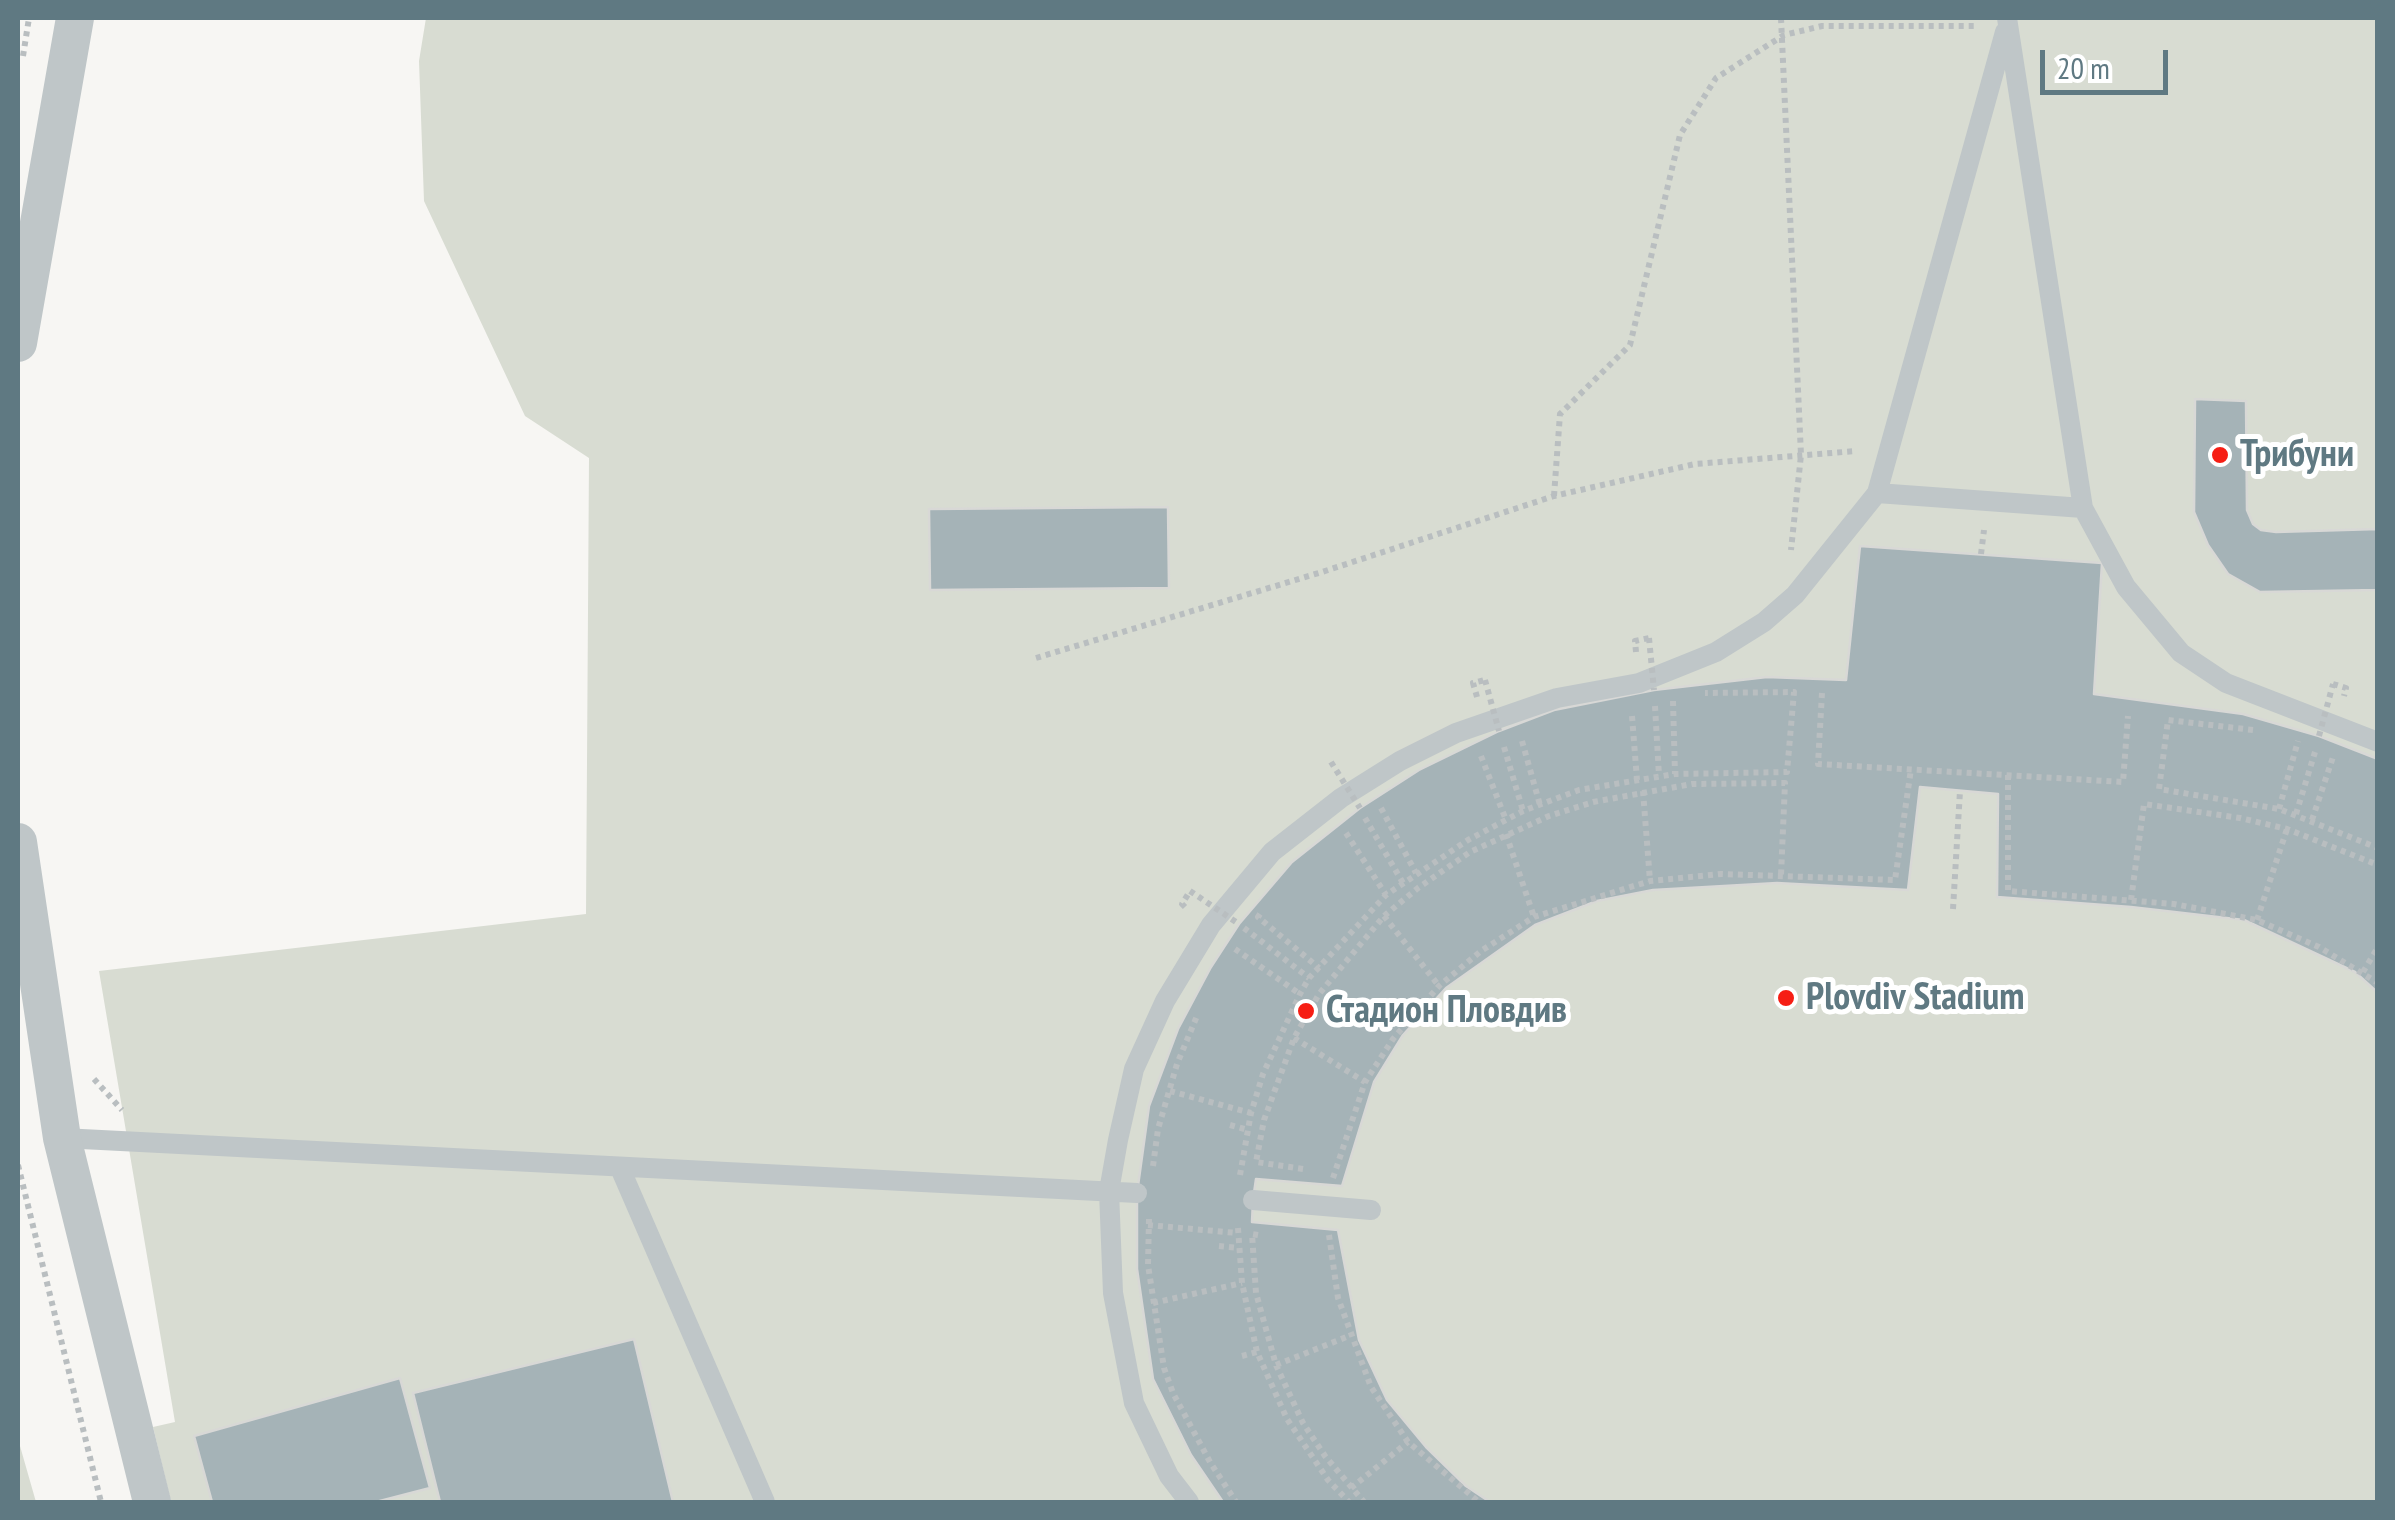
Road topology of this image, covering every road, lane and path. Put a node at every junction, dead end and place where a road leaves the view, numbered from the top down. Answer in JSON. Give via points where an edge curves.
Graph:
{"nodes":[{"id":1,"x":74,"y":18,"type":"edge"},
{"id":2,"x":1781,"y":18,"type":"edge"},
{"id":3,"x":2007,"y":22,"type":"edge"},
{"id":4,"x":1784,"y":35,"type":"junction"},
{"id":5,"x":18,"y":343,"type":"edge"},
{"id":6,"x":1887,"y":449,"type":"junction"},
{"id":7,"x":1801,"y":454,"type":"junction"},
{"id":8,"x":1877,"y":493,"type":"junction"},
{"id":9,"x":1554,"y":496,"type":"junction"},
{"id":10,"x":2083,"y":508,"type":"junction"},
{"id":11,"x":1788,"y":568,"type":"dead end"},
{"id":12,"x":1635,"y":641,"type":"dead end"},
{"id":13,"x":1036,"y":658,"type":"dead end"},
{"id":14,"x":1654,"y":659,"type":"dead end"},
{"id":15,"x":1638,"y":662,"type":"dead end"},
{"id":16,"x":1472,"y":683,"type":"dead end"},
{"id":17,"x":2346,"y":688,"type":"dead end"},
{"id":18,"x":1822,"y":693,"type":"dead end"},
{"id":19,"x":1692,"y":694,"type":"dead end"},
{"id":20,"x":1673,"y":696,"type":"dead end"},
{"id":21,"x":1497,"y":697,"type":"dead end"},
{"id":22,"x":1630,"y":703,"type":"dead end"},
{"id":23,"x":1479,"y":705,"type":"dead end"},
{"id":24,"x":2128,"y":716,"type":"dead end"},
{"id":25,"x":2268,"y":732,"type":"dead end"},
{"id":26,"x":1520,"y":733,"type":"dead end"},
{"id":27,"x":2283,"y":736,"type":"dead end"},
{"id":28,"x":2378,"y":742,"type":"edge"},
{"id":29,"x":1479,"y":749,"type":"dead end"},
{"id":30,"x":2334,"y":754,"type":"dead end"},
{"id":31,"x":1331,"y":762,"type":"dead end"},
{"id":32,"x":1911,"y":770,"type":"junction"},
{"id":33,"x":1675,"y":774,"type":"junction"},
{"id":34,"x":2008,"y":775,"type":"junction"},
{"id":35,"x":1659,"y":776,"type":"junction"},
{"id":36,"x":1345,"y":778,"type":"dead end"},
{"id":37,"x":1637,"y":780,"type":"junction"},
{"id":38,"x":1332,"y":787,"type":"dead end"},
{"id":39,"x":1643,"y":791,"type":"junction"},
{"id":40,"x":1960,"y":791,"type":"dead end"},
{"id":41,"x":1540,"y":804,"type":"junction"},
{"id":42,"x":1380,"y":807,"type":"dead end"},
{"id":43,"x":2279,"y":808,"type":"junction"},
{"id":44,"x":1523,"y":811,"type":"junction"},
{"id":45,"x":2296,"y":814,"type":"junction"},
{"id":46,"x":1506,"y":820,"type":"junction"},
{"id":47,"x":2312,"y":820,"type":"junction"},
{"id":48,"x":2288,"y":829,"type":"junction"},
{"id":49,"x":1345,"y":830,"type":"dead end"},
{"id":50,"x":1506,"y":834,"type":"junction"},
{"id":51,"x":18,"y":842,"type":"edge"},
{"id":52,"x":2378,"y":848,"type":"edge"},
{"id":53,"x":2378,"y":866,"type":"edge"},
{"id":54,"x":1416,"y":873,"type":"junction"},
{"id":55,"x":1781,"y":875,"type":"junction"},
{"id":56,"x":1650,"y":881,"type":"junction"},
{"id":57,"x":1403,"y":882,"type":"junction"},
{"id":58,"x":1218,"y":890,"type":"dead end"},
{"id":59,"x":1386,"y":895,"type":"junction"},
{"id":60,"x":2131,"y":900,"type":"junction"},
{"id":61,"x":1182,"y":904,"type":"dead end"},
{"id":62,"x":1953,"y":909,"type":"dead end"},
{"id":63,"x":1196,"y":914,"type":"dead end"},
{"id":64,"x":1258,"y":916,"type":"dead end"},
{"id":65,"x":1384,"y":916,"type":"junction"},
{"id":66,"x":1534,"y":917,"type":"junction"},
{"id":67,"x":2257,"y":920,"type":"junction"},
{"id":68,"x":2378,"y":947,"type":"edge"},
{"id":69,"x":1226,"y":964,"type":"dead end"},
{"id":70,"x":1318,"y":968,"type":"junction"},
{"id":71,"x":2363,"y":972,"type":"junction"},
{"id":72,"x":1309,"y":978,"type":"junction"},
{"id":73,"x":2378,"y":983,"type":"edge"},
{"id":74,"x":1439,"y":986,"type":"junction"},
{"id":75,"x":1300,"y":994,"type":"junction"},
{"id":76,"x":1199,"y":1012,"type":"dead end"},
{"id":77,"x":1294,"y":1038,"type":"junction"},
{"id":78,"x":54,"y":1082,"type":"junction"},
{"id":79,"x":1365,"y":1082,"type":"junction"},
{"id":80,"x":1169,"y":1091,"type":"junction"},
{"id":81,"x":1251,"y":1112,"type":"junction"},
{"id":82,"x":126,"y":1114,"type":"dead end"},
{"id":83,"x":1230,"y":1125,"type":"dead end"},
{"id":84,"x":1248,"y":1130,"type":"junction"},
{"id":85,"x":62,"y":1138,"type":"junction"},
{"id":86,"x":1256,"y":1162,"type":"dead end"},
{"id":87,"x":18,"y":1165,"type":"edge"},
{"id":88,"x":620,"y":1168,"type":"junction"},
{"id":89,"x":1240,"y":1181,"type":"dead end"},
{"id":90,"x":1109,"y":1191,"type":"junction"},
{"id":91,"x":1146,"y":1194,"type":"junction"},
{"id":92,"x":1253,"y":1200,"type":"dead end"},
{"id":93,"x":1330,"y":1206,"type":"junction"},
{"id":94,"x":1371,"y":1210,"type":"dead end"},
{"id":95,"x":1238,"y":1216,"type":"dead end"},
{"id":96,"x":1148,"y":1225,"type":"junction"},
{"id":97,"x":1238,"y":1233,"type":"junction"},
{"id":98,"x":1252,"y":1234,"type":"dead end"},
{"id":99,"x":1219,"y":1246,"type":"dead end"},
{"id":100,"x":1239,"y":1248,"type":"junction"},
{"id":101,"x":1242,"y":1283,"type":"junction"},
{"id":102,"x":1153,"y":1303,"type":"junction"},
{"id":103,"x":1350,"y":1336,"type":"junction"},
{"id":104,"x":1257,"y":1352,"type":"junction"},
{"id":105,"x":1242,"y":1356,"type":"dead end"},
{"id":106,"x":1276,"y":1365,"type":"junction"},
{"id":107,"x":1408,"y":1442,"type":"junction"},
{"id":108,"x":1351,"y":1488,"type":"junction"},
{"id":109,"x":101,"y":1502,"type":"edge"},
{"id":110,"x":152,"y":1502,"type":"edge"},
{"id":111,"x":765,"y":1502,"type":"edge"},
{"id":112,"x":1189,"y":1502,"type":"edge"},
{"id":113,"x":1236,"y":1502,"type":"edge"},
{"id":114,"x":1349,"y":1502,"type":"edge"},
{"id":115,"x":1364,"y":1502,"type":"edge"},
{"id":116,"x":1478,"y":1502,"type":"edge"}],
"edges":[{"from":1,"to":5,"type":"street"},
{"from":2,"to":4,"type":"path"},
{"from":3,"to":4,"type":"path","via":[[1822,26]]},
{"from":3,"to":6,"type":"lane"},
{"from":3,"to":10,"type":"lane"},
{"from":4,"to":7,"type":"path"},
{"from":4,"to":9,"type":"path","via":[[1716,78],[1680,135],[1630,345],[1560,414]]},
{"from":6,"to":7,"type":"path"},
{"from":6,"to":8,"type":"lane"},
{"from":7,"to":9,"type":"path","via":[[1695,464]]},
{"from":7,"to":11,"type":"path"},
{"from":8,"to":10,"type":"lane"},
{"from":8,"to":90,"type":"lane","via":[[1795,595],[1716,652],[1640,682],[1558,698],[1456,733],[1341,798],[1272,852],[1211,925],[1165,1001],[1134,1070]]},
{"from":9,"to":13,"type":"path"},
{"from":10,"to":28,"type":"lane","via":[[2126,587],[2181,653],[2226,683]]},
{"from":12,"to":35,"type":"path","bridge":true,"via":[[1649,638]]},
{"from":14,"to":15,"type":"path"},
{"from":16,"to":44,"type":"path","bridge":true,"via":[[1485,680]]},
{"from":17,"to":45,"type":"path","bridge":true,"via":[[2333,684]]},
{"from":18,"to":32,"type":"path","via":[[1818,764]]},
{"from":19,"to":33,"type":"path","via":[[1794,692],[1787,772]]},
{"from":20,"to":33,"type":"path"},
{"from":21,"to":23,"type":"path"},
{"from":22,"to":37,"type":"path"},
{"from":24,"to":34,"type":"path","via":[[2123,782]]},
{"from":25,"to":43,"type":"path","via":[[2168,720],[2159,790]]},
{"from":26,"to":41,"type":"path"},
{"from":27,"to":43,"type":"path","via":[[2298,740]]},
{"from":29,"to":46,"type":"path"},
{"from":30,"to":47,"type":"path"},
{"from":31,"to":57,"type":"path","bridge":true},
{"from":32,"to":34,"type":"path"},
{"from":32,"to":55,"type":"path","via":[[1895,880]]},
{"from":33,"to":35,"type":"path"},
{"from":34,"to":60,"type":"path","via":[[2008,891]]},
{"from":35,"to":37,"type":"path"},
{"from":36,"to":38,"type":"path"},
{"from":37,"to":41,"type":"path"},
{"from":39,"to":50,"type":"path"},
{"from":39,"to":55,"type":"path","via":[[1785,783]]},
{"from":39,"to":56,"type":"path"},
{"from":40,"to":62,"type":"path"},
{"from":41,"to":44,"type":"path"},
{"from":42,"to":54,"type":"path"},
{"from":43,"to":45,"type":"path"},
{"from":44,"to":46,"type":"path"},
{"from":45,"to":47,"type":"path"},
{"from":46,"to":54,"type":"path"},
{"from":47,"to":52,"type":"path"},
{"from":48,"to":53,"type":"path"},
{"from":48,"to":60,"type":"path","via":[[2144,804]]},
{"from":48,"to":67,"type":"path"},
{"from":49,"to":59,"type":"path"},
{"from":50,"to":65,"type":"path","via":[[1470,852]]},
{"from":50,"to":66,"type":"path"},
{"from":51,"to":78,"type":"street"},
{"from":54,"to":57,"type":"path"},
{"from":55,"to":56,"type":"path"},
{"from":56,"to":66,"type":"path"},
{"from":57,"to":59,"type":"path"},
{"from":58,"to":63,"type":"path"},
{"from":59,"to":70,"type":"path"},
{"from":60,"to":67,"type":"path"},
{"from":61,"to":72,"type":"path","bridge":true,"via":[[1190,892]]},
{"from":64,"to":70,"type":"path"},
{"from":65,"to":74,"type":"path"},
{"from":65,"to":77,"type":"path","via":[[1318,994]]},
{"from":66,"to":74,"type":"path"},
{"from":67,"to":71,"type":"path"},
{"from":68,"to":71,"type":"path"},
{"from":69,"to":75,"type":"path","via":[[1236,948]]},
{"from":70,"to":72,"type":"path"},
{"from":71,"to":73,"type":"path"},
{"from":72,"to":75,"type":"path"},
{"from":74,"to":79,"type":"path"},
{"from":75,"to":81,"type":"path"},
{"from":76,"to":80,"type":"path"},
{"from":77,"to":79,"type":"path"},
{"from":77,"to":86,"type":"path"},
{"from":78,"to":82,"type":"path","via":[[96,1079]]},
{"from":78,"to":85,"type":"street"},
{"from":79,"to":93,"type":"path"},
{"from":80,"to":81,"type":"path"},
{"from":80,"to":91,"type":"path"},
{"from":81,"to":84,"type":"path"},
{"from":83,"to":84,"type":"path"},
{"from":84,"to":89,"type":"path"},
{"from":85,"to":88,"type":"lane"},
{"from":85,"to":110,"type":"street"},
{"from":87,"to":109,"type":"path"},
{"from":88,"to":90,"type":"lane"},
{"from":88,"to":111,"type":"lane"},
{"from":90,"to":91,"type":"lane"},
{"from":90,"to":112,"type":"lane","via":[[1113,1293],[1134,1403]]},
{"from":91,"to":96,"type":"path"},
{"from":92,"to":93,"type":"lane"},
{"from":93,"to":94,"type":"lane"},
{"from":93,"to":103,"type":"path","via":[[1329,1240]]},
{"from":95,"to":97,"type":"path"},
{"from":96,"to":97,"type":"path"},
{"from":96,"to":102,"type":"path"},
{"from":97,"to":100,"type":"path"},
{"from":98,"to":106,"type":"path","via":[[1256,1293]]},
{"from":99,"to":100,"type":"path"},
{"from":100,"to":101,"type":"path"},
{"from":101,"to":102,"type":"path"},
{"from":101,"to":104,"type":"path"},
{"from":102,"to":113,"type":"path","via":[[1173,1392]]},
{"from":103,"to":106,"type":"path"},
{"from":103,"to":107,"type":"path","via":[[1370,1387]]},
{"from":104,"to":105,"type":"path"},
{"from":104,"to":114,"type":"path","via":[[1287,1420]]},
{"from":106,"to":108,"type":"path","via":[[1304,1423]]},
{"from":107,"to":108,"type":"path"},
{"from":107,"to":116,"type":"path"},
{"from":108,"to":115,"type":"path"}]}
